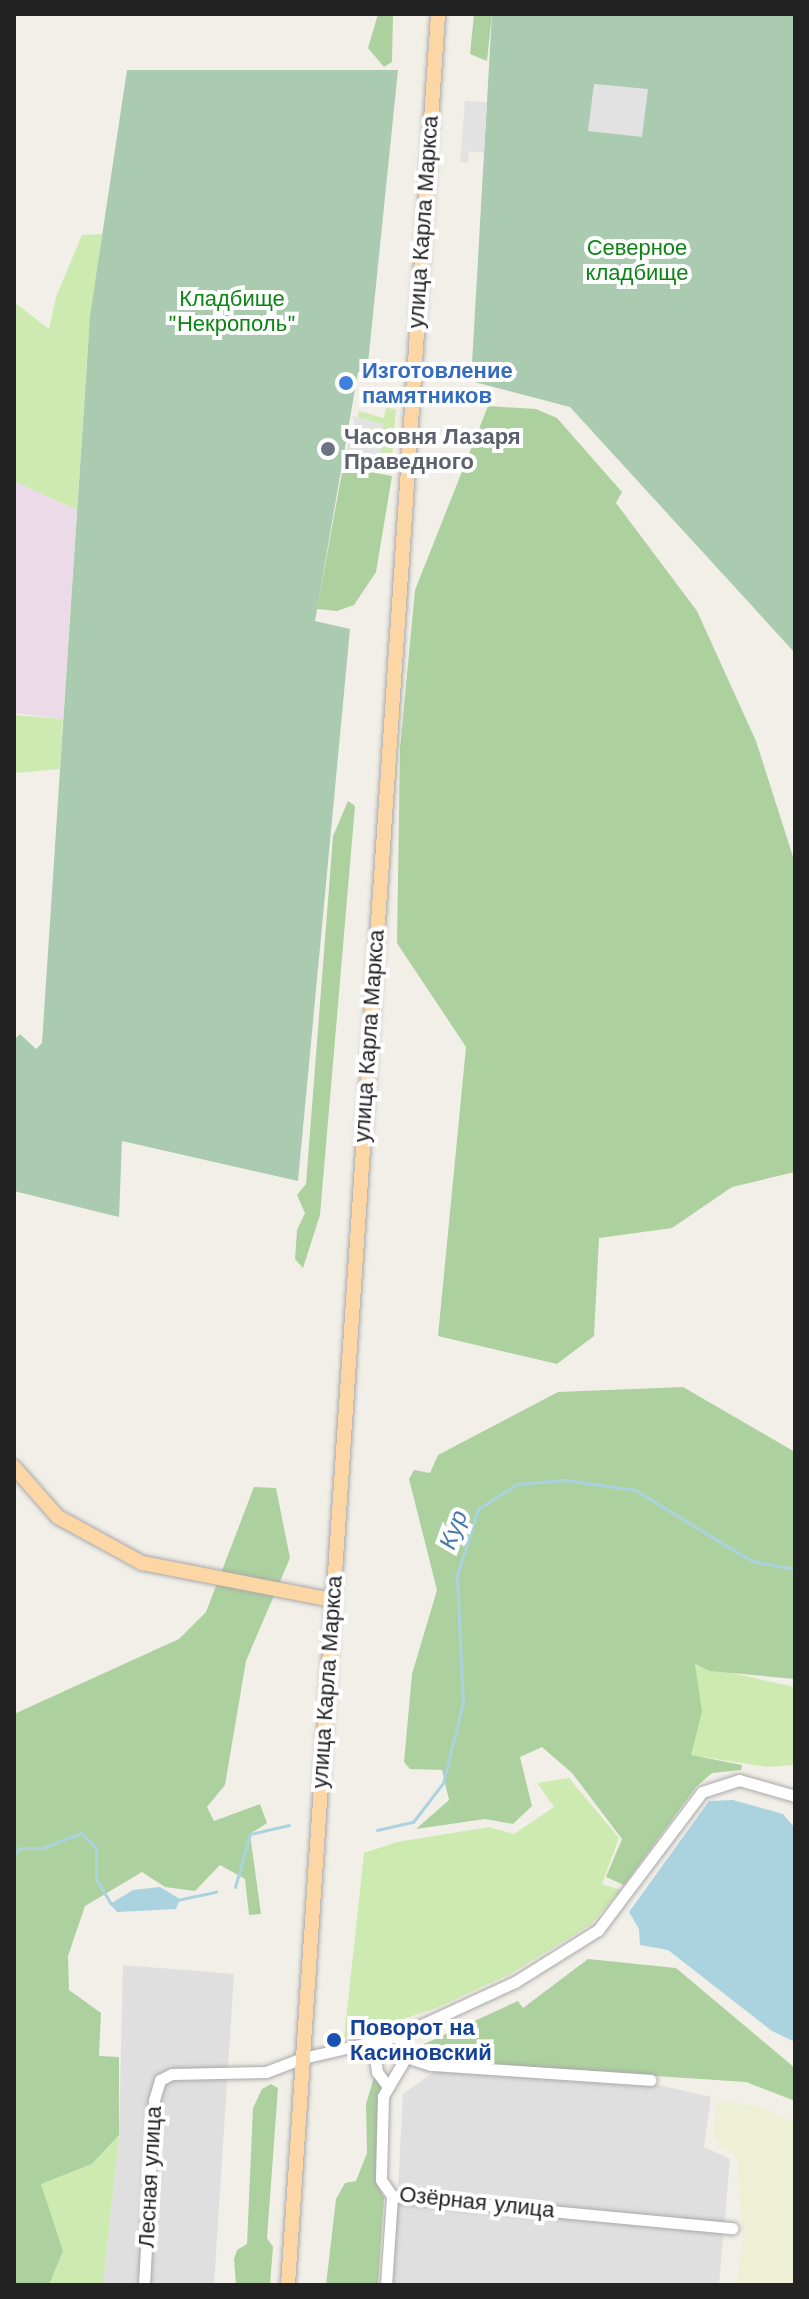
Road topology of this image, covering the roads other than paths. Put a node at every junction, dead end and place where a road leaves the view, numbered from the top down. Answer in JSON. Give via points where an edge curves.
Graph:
{"nodes":[{"id":1,"x":438,"y":14,"type":"edge"},
{"id":2,"x":14,"y":1467,"type":"edge"},
{"id":3,"x":333,"y":1600,"type":"junction"},
{"id":4,"x":793,"y":1795,"type":"edge"},
{"id":5,"x":398,"y":2036,"type":"junction"},
{"id":6,"x":373,"y":2043,"type":"junction"},
{"id":7,"x":406,"y":2057,"type":"junction"},
{"id":8,"x":303,"y":2058,"type":"junction"},
{"id":9,"x":650,"y":2080,"type":"dead end"},
{"id":10,"x":386,"y":2084,"type":"junction"},
{"id":11,"x":392,"y":2196,"type":"junction"},
{"id":12,"x":733,"y":2228,"type":"dead end"},
{"id":13,"x":144,"y":2285,"type":"edge"},
{"id":14,"x":288,"y":2285,"type":"edge"},
{"id":15,"x":386,"y":2285,"type":"edge"}],
"edges":[{"from":1,"to":3,"type":"main road","name":"улица Карла Маркса"},
{"from":2,"to":3,"type":"main road","via":[[58,1517],[142,1563]]},
{"from":3,"to":8,"type":"main road","name":"улица Карла Маркса"},
{"from":4,"to":5,"type":"street","via":[[739,1780],[702,1792],[598,1930],[515,1982]]},
{"from":5,"to":6,"type":"street"},
{"from":5,"to":7,"type":"street"},
{"from":6,"to":8,"type":"street"},
{"from":6,"to":10,"type":"street","via":[[377,2072]]},
{"from":7,"to":9,"type":"street","via":[[431,2065]]},
{"from":7,"to":10,"type":"street"},
{"from":8,"to":13,"type":"street","name":"Лесная улица","via":[[266,2072],[172,2074],[160,2080],[154,2100]]},
{"from":8,"to":14,"type":"main road","name":"улица Карла Маркса"},
{"from":10,"to":11,"type":"street","name":"Озёрная улица","via":[[381,2180]]},
{"from":11,"to":12,"type":"street","name":"Озёрная улица"},
{"from":11,"to":15,"type":"street"}]}
